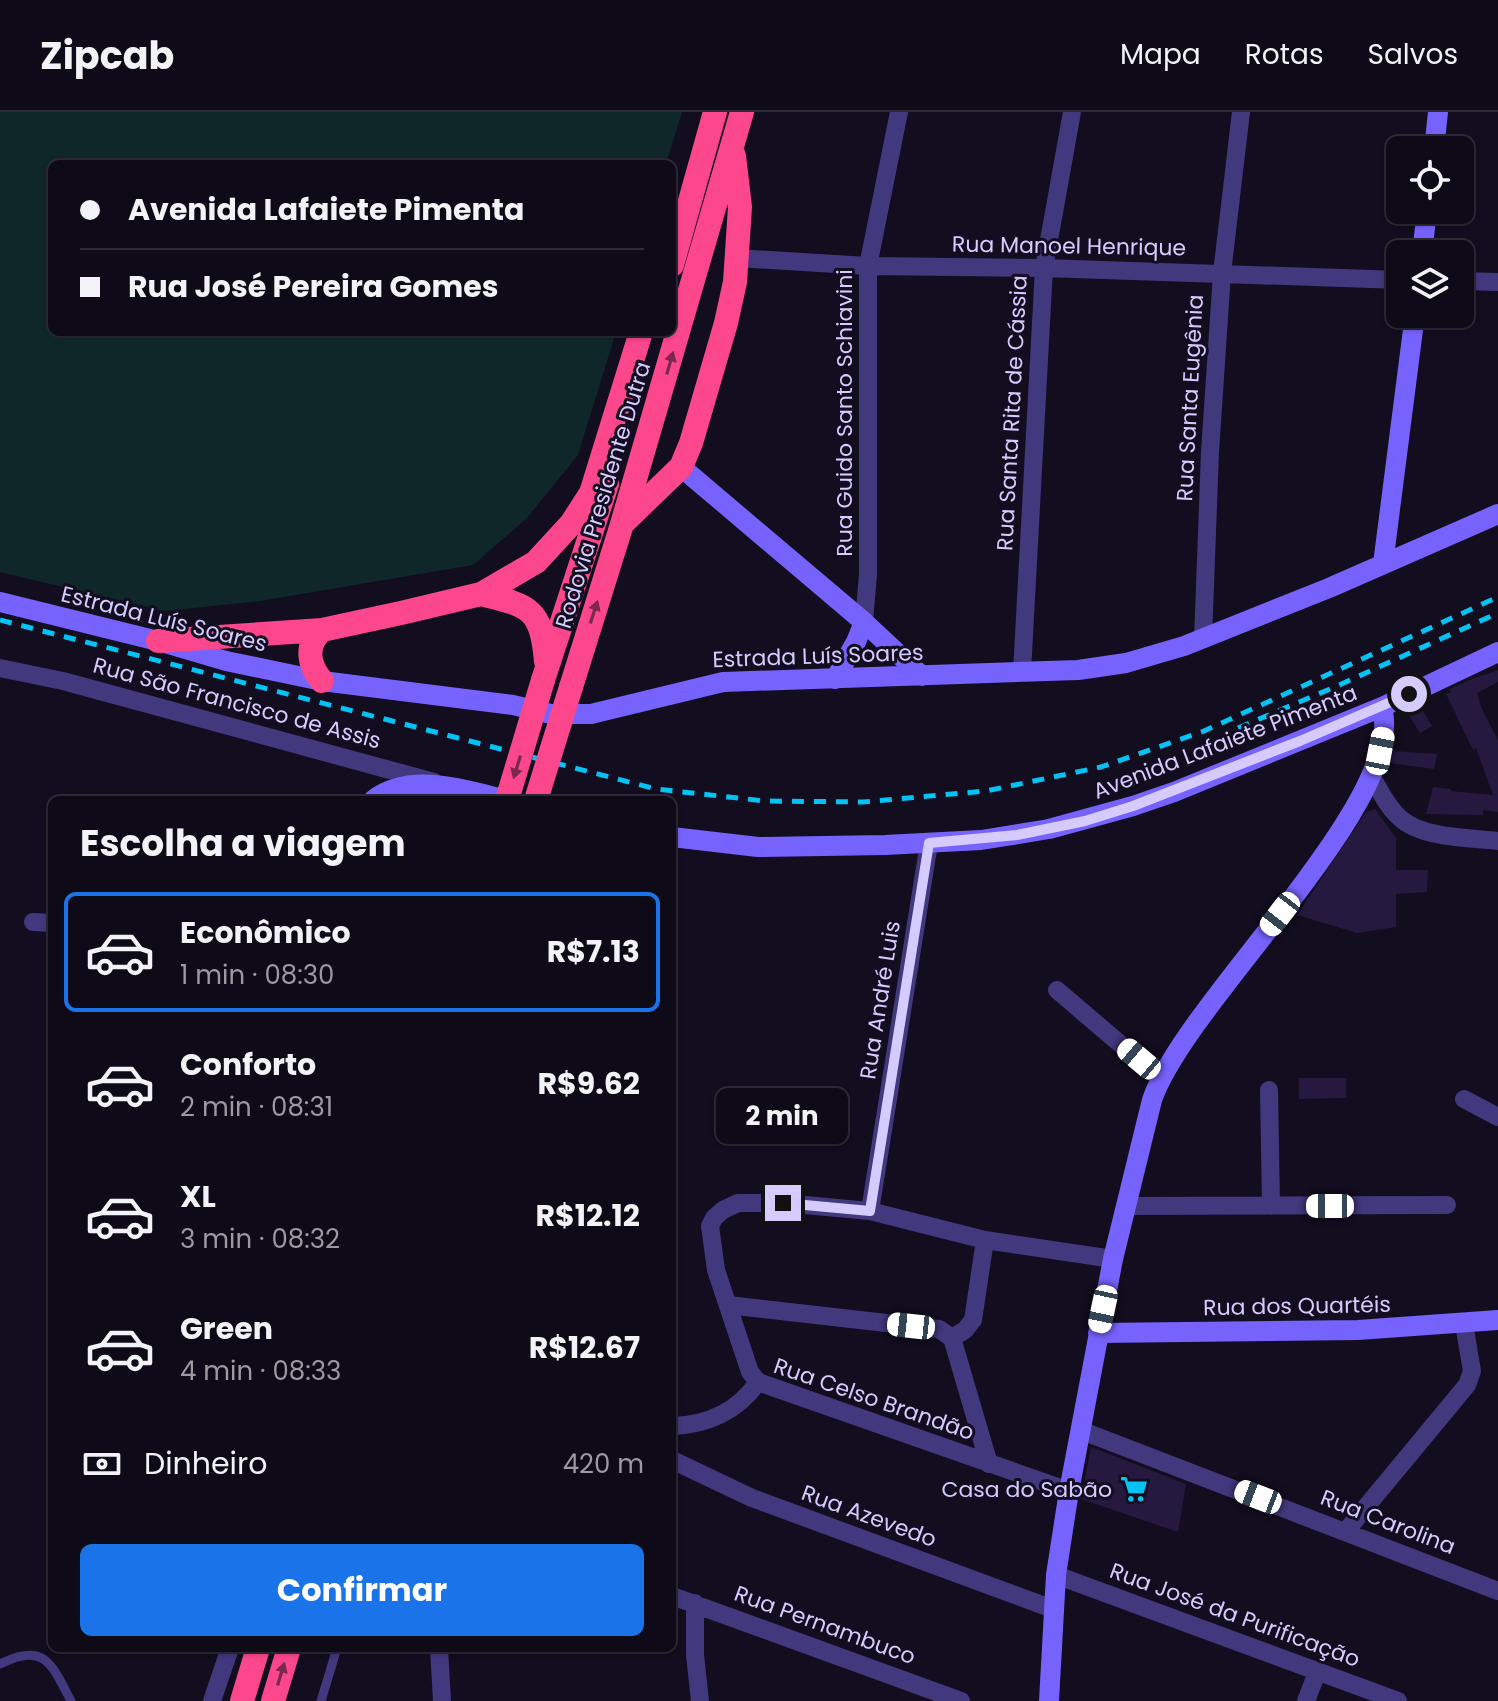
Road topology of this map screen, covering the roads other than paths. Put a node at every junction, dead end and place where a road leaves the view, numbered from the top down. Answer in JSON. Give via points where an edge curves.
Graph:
{"nodes":[{"id":1,"x":713,"y":112,"type":"edge"},
{"id":2,"x":742,"y":112,"type":"edge"},
{"id":3,"x":899,"y":112,"type":"edge"},
{"id":4,"x":1072,"y":112,"type":"edge"},
{"id":5,"x":1241,"y":112,"type":"edge"},
{"id":6,"x":1438,"y":112,"type":"edge"},
{"id":7,"x":1435,"y":136,"type":"edge"},
{"id":8,"x":733,"y":143,"type":"junction"},
{"id":9,"x":676,"y":216,"type":"edge"},
{"id":10,"x":676,"y":250,"type":"edge"},
{"id":11,"x":737,"y":258,"type":"junction"},
{"id":12,"x":868,"y":266,"type":"junction"},
{"id":13,"x":1044,"y":268,"type":"junction"},
{"id":14,"x":1222,"y":273,"type":"junction"},
{"id":15,"x":1386,"y":279,"type":"edge"},
{"id":16,"x":1474,"y":281,"type":"edge"},
{"id":17,"x":1498,"y":282,"type":"edge"},
{"id":18,"x":1413,"y":328,"type":"edge"},
{"id":19,"x":640,"y":336,"type":"edge"},
{"id":20,"x":651,"y":336,"type":"edge"},
{"id":21,"x":681,"y":467,"type":"junction"},
{"id":22,"x":1498,"y":514,"type":"edge"},
{"id":23,"x":622,"y":524,"type":"junction"},
{"id":24,"x":1383,"y":564,"type":"junction"},
{"id":25,"x":481,"y":594,"type":"junction"},
{"id":26,"x":0,"y":602,"type":"edge"},
{"id":27,"x":864,"y":622,"type":"junction"},
{"id":28,"x":322,"y":630,"type":"junction"},
{"id":29,"x":1203,"y":639,"type":"junction"},
{"id":30,"x":158,"y":641,"type":"junction"},
{"id":31,"x":1498,"y":652,"type":"edge"},
{"id":32,"x":0,"y":668,"type":"edge"},
{"id":33,"x":1022,"y":672,"type":"junction"},
{"id":34,"x":545,"y":675,"type":"junction"},
{"id":35,"x":922,"y":676,"type":"junction"},
{"id":36,"x":835,"y":679,"type":"junction"},
{"id":37,"x":322,"y":681,"type":"junction"},
{"id":38,"x":1382,"y":707,"type":"junction"},
{"id":39,"x":1371,"y":776,"type":"junction"},
{"id":40,"x":459,"y":789,"type":"junction"},
{"id":41,"x":379,"y":796,"type":"edge"},
{"id":42,"x":490,"y":796,"type":"edge"},
{"id":43,"x":508,"y":796,"type":"edge"},
{"id":44,"x":537,"y":796,"type":"edge"},
{"id":45,"x":676,"y":837,"type":"edge"},
{"id":46,"x":1498,"y":841,"type":"edge"},
{"id":47,"x":929,"y":843,"type":"junction"},
{"id":48,"x":1057,"y":990,"type":"dead end"},
{"id":49,"x":1160,"y":1078,"type":"junction"},
{"id":50,"x":1269,"y":1090,"type":"dead end"},
{"id":51,"x":1464,"y":1099,"type":"dead end"},
{"id":52,"x":1498,"y":1117,"type":"edge"},
{"id":53,"x":1447,"y":1205,"type":"dead end"},
{"id":54,"x":1127,"y":1206,"type":"junction"},
{"id":55,"x":1271,"y":1206,"type":"junction"},
{"id":56,"x":870,"y":1211,"type":"junction"},
{"id":57,"x":985,"y":1240,"type":"junction"},
{"id":58,"x":1113,"y":1259,"type":"junction"},
{"id":59,"x":728,"y":1305,"type":"junction"},
{"id":60,"x":1498,"y":1320,"type":"edge"},
{"id":61,"x":1464,"y":1324,"type":"junction"},
{"id":62,"x":1098,"y":1333,"type":"junction"},
{"id":63,"x":952,"y":1338,"type":"junction"},
{"id":64,"x":758,"y":1382,"type":"junction"},
{"id":65,"x":676,"y":1426,"type":"edge"},
{"id":66,"x":1080,"y":1430,"type":"junction"},
{"id":67,"x":676,"y":1462,"type":"edge"},
{"id":68,"x":989,"y":1464,"type":"junction"},
{"id":69,"x":1069,"y":1491,"type":"junction"},
{"id":70,"x":1346,"y":1531,"type":"junction"},
{"id":71,"x":1056,"y":1575,"type":"junction"},
{"id":72,"x":1498,"y":1591,"type":"edge"},
{"id":73,"x":676,"y":1597,"type":"edge"},
{"id":74,"x":695,"y":1603,"type":"junction"},
{"id":75,"x":1053,"y":1609,"type":"junction"},
{"id":76,"x":229,"y":1652,"type":"edge"},
{"id":77,"x":248,"y":1652,"type":"edge"},
{"id":78,"x":257,"y":1652,"type":"edge"},
{"id":79,"x":288,"y":1652,"type":"edge"},
{"id":80,"x":336,"y":1652,"type":"edge"},
{"id":81,"x":439,"y":1652,"type":"edge"},
{"id":82,"x":0,"y":1664,"type":"edge"},
{"id":83,"x":1318,"y":1670,"type":"junction"},
{"id":84,"x":71,"y":1701,"type":"edge"},
{"id":85,"x":212,"y":1701,"type":"edge"},
{"id":86,"x":233,"y":1701,"type":"edge"},
{"id":87,"x":242,"y":1701,"type":"edge"},
{"id":88,"x":273,"y":1701,"type":"edge"},
{"id":89,"x":321,"y":1701,"type":"edge"},
{"id":90,"x":442,"y":1701,"type":"edge"},
{"id":91,"x":700,"y":1701,"type":"edge"},
{"id":92,"x":961,"y":1701,"type":"edge"},
{"id":93,"x":1049,"y":1701,"type":"edge"},
{"id":94,"x":1306,"y":1701,"type":"edge"},
{"id":95,"x":1398,"y":1701,"type":"edge"}],
"edges":[{"from":1,"to":9,"type":"highway"},
{"from":1,"to":10,"type":"highway"},
{"from":2,"to":8,"type":"highway","name":"Rodovia Presidente Dutra"},
{"from":3,"to":12,"type":"street","name":"Rua Guido Santo Schiavini"},
{"from":4,"to":13,"type":"street","name":"Rua Santa Rita de Cássia"},
{"from":5,"to":14,"type":"street","name":"Rua Santa Eugênia"},
{"from":6,"to":7,"type":"main road"},
{"from":8,"to":11,"type":"highway","via":[[740,207]]},
{"from":23,"to":8,"type":"highway","name":"Rodovia Presidente Dutra","one_way":true},
{"from":11,"to":12,"type":"street","name":"Rua Manoel Henrique"},
{"from":11,"to":21,"type":"highway","via":[[726,323]]},
{"from":12,"to":13,"type":"street","name":"Rua Manoel Henrique"},
{"from":12,"to":27,"type":"street","name":"Rua Guido Santo Schiavini"},
{"from":13,"to":14,"type":"street","name":"Rua Manoel Henrique"},
{"from":13,"to":33,"type":"street","name":"Rua Santa Rita de Cássia"},
{"from":14,"to":15,"type":"street","name":"Rua Manoel Henrique"},
{"from":14,"to":29,"type":"street","name":"Rua Santa Eugênia"},
{"from":16,"to":17,"type":"street"},
{"from":18,"to":24,"type":"main road"},
{"from":19,"to":25,"type":"highway","via":[[591,493],[536,562]]},
{"from":20,"to":34,"type":"highway","name":"Rodovia Presidente Dutra"},
{"from":21,"to":23,"type":"highway"},
{"from":21,"to":27,"type":"main road"},
{"from":22,"to":24,"type":"main road","name":"Estrada Luís Soares"},
{"from":44,"to":23,"type":"highway","name":"Rodovia Presidente Dutra","one_way":true,"bridge":true},
{"from":24,"to":29,"type":"main road","name":"Estrada Luís Soares"},
{"from":25,"to":28,"type":"highway"},
{"from":25,"to":34,"type":"highway","via":[[513,602],[536,617],[543,634]]},
{"from":26,"to":30,"type":"main road","name":"Estrada Luís Soares"},
{"from":27,"to":35,"type":"main road"},
{"from":27,"to":36,"type":"main road"},
{"from":28,"to":30,"type":"highway"},
{"from":28,"to":37,"type":"highway","via":[[310,645],[310,657]]},
{"from":29,"to":33,"type":"main road","name":"Estrada Luís Soares","via":[[1100,668]]},
{"from":30,"to":37,"type":"main road","name":"Estrada Luís Soares"},
{"from":31,"to":38,"type":"main road","name":"Avenida Lafaiete Pimenta"},
{"from":32,"to":40,"type":"street","name":"Rua São Francisco de Assis"},
{"from":33,"to":35,"type":"main road","name":"Estrada Luís Soares"},
{"from":34,"to":43,"type":"highway","name":"Rodovia Presidente Dutra","one_way":true,"bridge":true},
{"from":35,"to":36,"type":"main road","name":"Estrada Luís Soares"},
{"from":36,"to":37,"type":"main road","name":"Estrada Luís Soares","via":[[723,682],[581,716]]},
{"from":38,"to":39,"type":"main road","via":[[1385,726]]},
{"from":38,"to":47,"type":"main road","name":"Avenida Lafaiete Pimenta","via":[[1085,821],[1017,835]]},
{"from":39,"to":46,"type":"street","via":[[1400,819],[1416,828]]},
{"from":39,"to":49,"type":"main road","via":[[1297,893]]},
{"from":40,"to":41,"type":"main road","via":[[410,786]]},
{"from":40,"to":42,"type":"main road"},
{"from":45,"to":47,"type":"main road","name":"Avenida Lafaiete Pimenta","via":[[758,847]]},
{"from":47,"to":56,"type":"street","name":"Rua André Luis"},
{"from":48,"to":49,"type":"street"},
{"from":49,"to":54,"type":"main road"},
{"from":50,"to":55,"type":"street"},
{"from":51,"to":52,"type":"street"},
{"from":53,"to":55,"type":"street"},
{"from":54,"to":55,"type":"street"},
{"from":54,"to":58,"type":"main road"},
{"from":56,"to":57,"type":"street"},
{"from":56,"to":59,"type":"street","via":[[783,1203],[738,1203],[723,1210],[710,1226]]},
{"from":57,"to":58,"type":"street"},
{"from":57,"to":63,"type":"street","via":[[973,1320]]},
{"from":58,"to":62,"type":"main road"},
{"from":59,"to":63,"type":"street","via":[[939,1329]]},
{"from":59,"to":64,"type":"street"},
{"from":60,"to":61,"type":"main road","name":"Rua dos Quartéis"},
{"from":61,"to":62,"type":"main road","name":"Rua dos Quartéis"},
{"from":61,"to":70,"type":"street","via":[[1472,1371],[1467,1385]]},
{"from":62,"to":66,"type":"main road"},
{"from":63,"to":68,"type":"street"},
{"from":64,"to":65,"type":"street","name":"Rua Celso Brandão","via":[[733,1409]]},
{"from":64,"to":68,"type":"street","name":"Rua Celso Brandão"},
{"from":66,"to":69,"type":"main road"},
{"from":66,"to":70,"type":"street","name":"Rua Carolina"},
{"from":67,"to":75,"type":"street","name":"Rua Azevedo","via":[[752,1498]]},
{"from":68,"to":69,"type":"street","name":"Rua Celso Brandão"},
{"from":69,"to":71,"type":"main road"},
{"from":70,"to":72,"type":"street","name":"Rua Carolina"},
{"from":71,"to":75,"type":"main road"},
{"from":71,"to":83,"type":"street","name":"Rua José da Purificação"},
{"from":73,"to":74,"type":"street","name":"Rua Pernambuco"},
{"from":74,"to":91,"type":"street"},
{"from":74,"to":92,"type":"street","name":"Rua Pernambuco"},
{"from":75,"to":93,"type":"main road"},
{"from":76,"to":85,"type":"street"},
{"from":77,"to":86,"type":"highway"},
{"from":78,"to":87,"type":"highway"},
{"from":88,"to":79,"type":"highway","one_way":true},
{"from":80,"to":89,"type":"lane"},
{"from":81,"to":90,"type":"street"},
{"from":82,"to":84,"type":"lane","via":[[36,1654],[50,1662]]},
{"from":83,"to":94,"type":"street"},
{"from":83,"to":95,"type":"street","name":"Rua José da Purificação"}]}
